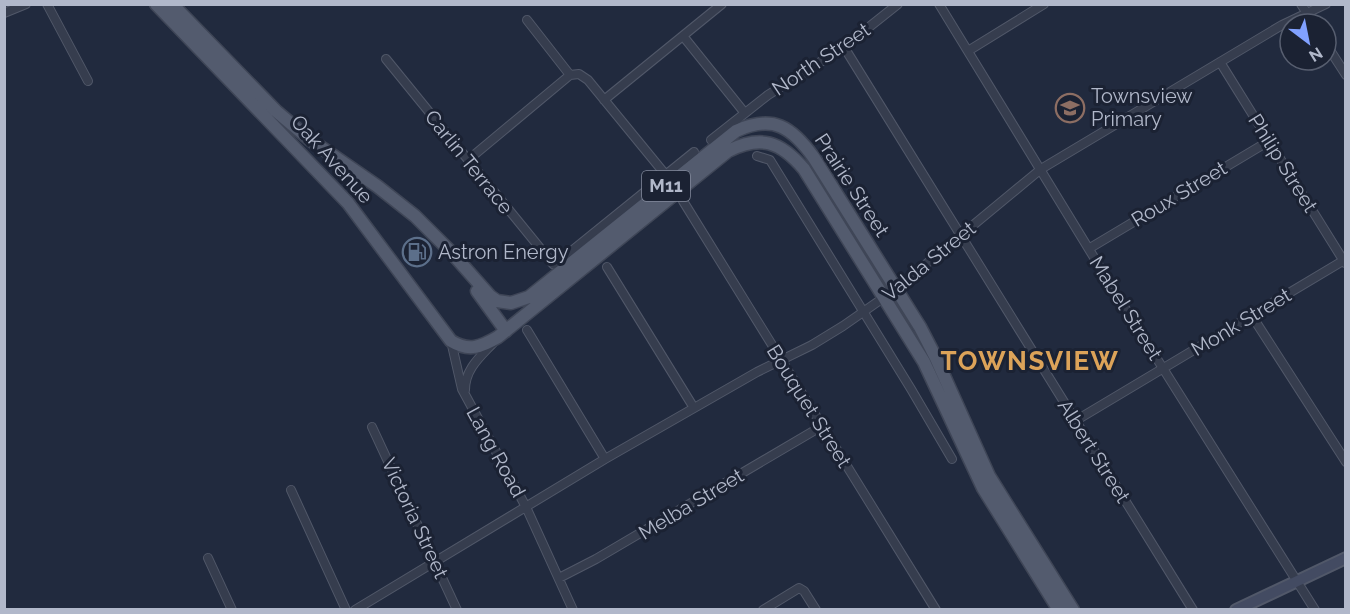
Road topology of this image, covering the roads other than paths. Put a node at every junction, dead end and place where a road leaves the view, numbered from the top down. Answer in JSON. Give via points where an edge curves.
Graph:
{"nodes":[{"id":1,"x":26,"y":4,"type":"edge"},
{"id":2,"x":47,"y":4,"type":"edge"},
{"id":3,"x":156,"y":4,"type":"edge"},
{"id":4,"x":172,"y":4,"type":"edge"},
{"id":5,"x":722,"y":4,"type":"edge"},
{"id":6,"x":898,"y":4,"type":"edge"},
{"id":7,"x":939,"y":4,"type":"edge"},
{"id":8,"x":1044,"y":4,"type":"edge"},
{"id":9,"x":1326,"y":4,"type":"edge"},
{"id":10,"x":1308,"y":12,"type":"edge"},
{"id":11,"x":4,"y":13,"type":"edge"},
{"id":12,"x":527,"y":20,"type":"dead end"},
{"id":13,"x":1278,"y":29,"type":"edge"},
{"id":14,"x":683,"y":36,"type":"junction"},
{"id":15,"x":843,"y":47,"type":"junction"},
{"id":16,"x":968,"y":51,"type":"junction"},
{"id":17,"x":386,"y":59,"type":"dead end"},
{"id":18,"x":1220,"y":62,"type":"junction"},
{"id":19,"x":570,"y":75,"type":"junction"},
{"id":20,"x":88,"y":81,"type":"dead end"},
{"id":21,"x":604,"y":100,"type":"junction"},
{"id":22,"x":744,"y":112,"type":"junction"},
{"id":23,"x":711,"y":140,"type":"dead end"},
{"id":24,"x":1269,"y":141,"type":"junction"},
{"id":25,"x":694,"y":152,"type":"dead end"},
{"id":26,"x":757,"y":156,"type":"dead end"},
{"id":27,"x":468,"y":160,"type":"junction"},
{"id":28,"x":1041,"y":170,"type":"junction"},
{"id":29,"x":665,"y":174,"type":"junction"},
{"id":30,"x":683,"y":201,"type":"dead end"},
{"id":31,"x":961,"y":235,"type":"junction"},
{"id":32,"x":1089,"y":248,"type":"junction"},
{"id":33,"x":1345,"y":261,"type":"edge"},
{"id":34,"x":607,"y":267,"type":"dead end"},
{"id":35,"x":467,"y":271,"type":"junction"},
{"id":36,"x":896,"y":288,"type":"junction"},
{"id":37,"x":884,"y":298,"type":"junction"},
{"id":38,"x":863,"y":313,"type":"junction"},
{"id":39,"x":1252,"y":316,"type":"junction"},
{"id":40,"x":527,"y":330,"type":"dead end"},
{"id":41,"x":502,"y":334,"type":"junction"},
{"id":42,"x":451,"y":341,"type":"junction"},
{"id":43,"x":467,"y":349,"type":"joint"},
{"id":44,"x":782,"y":360,"type":"junction"},
{"id":45,"x":1164,"y":368,"type":"junction"},
{"id":46,"x":465,"y":395,"type":"junction"},
{"id":47,"x":694,"y":408,"type":"junction"},
{"id":48,"x":1075,"y":421,"type":"junction"},
{"id":49,"x":822,"y":426,"type":"junction"},
{"id":50,"x":372,"y":427,"type":"dead end"},
{"id":51,"x":605,"y":459,"type":"junction"},
{"id":52,"x":952,"y":459,"type":"dead end"},
{"id":53,"x":1346,"y":462,"type":"edge"},
{"id":54,"x":291,"y":490,"type":"dead end"},
{"id":55,"x":526,"y":507,"type":"junction"},
{"id":56,"x":208,"y":558,"type":"dead end"},
{"id":57,"x":1346,"y":558,"type":"edge"},
{"id":58,"x":435,"y":562,"type":"junction"},
{"id":59,"x":559,"y":578,"type":"junction"},
{"id":60,"x":1297,"y":581,"type":"junction"},
{"id":61,"x":232,"y":609,"type":"edge"},
{"id":62,"x":346,"y":609,"type":"edge"},
{"id":63,"x":355,"y":609,"type":"edge"},
{"id":64,"x":457,"y":609,"type":"edge"},
{"id":65,"x":573,"y":609,"type":"edge"},
{"id":66,"x":763,"y":609,"type":"edge"},
{"id":67,"x":816,"y":609,"type":"edge"},
{"id":68,"x":936,"y":609,"type":"edge"},
{"id":69,"x":1059,"y":609,"type":"edge"},
{"id":70,"x":1073,"y":609,"type":"edge"},
{"id":71,"x":1193,"y":609,"type":"edge"},
{"id":72,"x":1236,"y":609,"type":"edge"},
{"id":73,"x":1315,"y":609,"type":"edge"}],
"edges":[{"from":1,"to":11,"type":"street"},
{"from":2,"to":20,"type":"street"},
{"from":3,"to":42,"type":"main road","name":"Oak Avenue","number":"M11","via":[[348,203]]},
{"from":4,"to":35,"type":"main road","name":"Oak Avenue","number":"M11","via":[[292,126],[415,216]]},
{"from":5,"to":14,"type":"street"},
{"from":6,"to":15,"type":"street","name":"North Street"},
{"from":7,"to":16,"type":"street","name":"Mabel Street"},
{"from":8,"to":16,"type":"street"},
{"from":9,"to":10,"type":"street","name":"Valda Street"},
{"from":12,"to":19,"type":"street"},
{"from":13,"to":18,"type":"street","name":"Valda Street"},
{"from":14,"to":21,"type":"street"},
{"from":14,"to":22,"type":"street"},
{"from":15,"to":22,"type":"street","name":"North Street"},
{"from":15,"to":31,"type":"street","name":"Albert Street"},
{"from":16,"to":28,"type":"street","name":"Mabel Street"},
{"from":17,"to":27,"type":"street","name":"Carlin Terrace"},
{"from":18,"to":24,"type":"street","name":"Philip Street"},
{"from":18,"to":28,"type":"street","name":"Valda Street"},
{"from":19,"to":21,"type":"street","via":[[585,77]]},
{"from":19,"to":27,"type":"street"},
{"from":21,"to":29,"type":"street"},
{"from":22,"to":23,"type":"street"},
{"from":24,"to":32,"type":"street","name":"Roux Street"},
{"from":24,"to":33,"type":"street","name":"Philip Street"},
{"from":25,"to":29,"type":"street","name":"Carlin Terrace"},
{"from":26,"to":38,"type":"street","via":[[770,160]]},
{"from":27,"to":29,"type":"street","name":"Carlin Terrace","via":[[554,264]]},
{"from":28,"to":31,"type":"street","name":"Valda Street"},
{"from":28,"to":32,"type":"street","name":"Mabel Street"},
{"from":30,"to":44,"type":"street","name":"Bouquet Street"},
{"from":31,"to":36,"type":"street","name":"Valda Street"},
{"from":31,"to":48,"type":"street","name":"Albert Street"},
{"from":32,"to":45,"type":"street","name":"Mabel Street"},
{"from":33,"to":39,"type":"street","name":"Monk Street"},
{"from":34,"to":47,"type":"street"},
{"from":35,"to":36,"type":"main road","name":"Prairie Street","number":"M11","via":[[497,301],[511,303],[529,297],[736,130],[763,122],[784,127],[802,141]]},
{"from":35,"to":41,"type":"main road"},
{"from":36,"to":37,"type":"street","name":"Valda Street"},
{"from":36,"to":70,"type":"main road","name":"Prairie Street","number":"M11","via":[[936,358],[990,476]]},
{"from":37,"to":38,"type":"street","name":"Valda Street"},
{"from":37,"to":41,"type":"main road","name":"Prairie Street","number":"M11","via":[[796,159],[779,147],[752,142],[728,151],[707,166]]},
{"from":37,"to":69,"type":"main road","name":"Prairie Street","number":"M11","via":[[924,362],[983,488]]},
{"from":38,"to":44,"type":"street","name":"Valda Street"},
{"from":38,"to":52,"type":"street"},
{"from":39,"to":45,"type":"street","name":"Monk Street"},
{"from":39,"to":53,"type":"street"},
{"from":40,"to":51,"type":"street"},
{"from":41,"to":43,"type":"main road","name":"Prairie Street","number":"M11"},
{"from":41,"to":46,"type":"street","name":"Lang Road","via":[[471,368],[465,380]]},
{"from":42,"to":43,"type":"main road","name":"Oak Avenue","number":"M11"},
{"from":42,"to":46,"type":"street"},
{"from":44,"to":47,"type":"street","name":"Valda Street"},
{"from":44,"to":49,"type":"street","name":"Bouquet Street"},
{"from":45,"to":48,"type":"street","name":"Monk Street"},
{"from":45,"to":60,"type":"street","name":"Mabel Street"},
{"from":46,"to":55,"type":"street","name":"Lang Road"},
{"from":47,"to":51,"type":"street","name":"Valda Street"},
{"from":48,"to":71,"type":"street","name":"Albert Street"},
{"from":49,"to":59,"type":"street","name":"Melba Street"},
{"from":49,"to":68,"type":"street","name":"Bouquet Street"},
{"from":50,"to":58,"type":"street","name":"Victoria Street"},
{"from":51,"to":55,"type":"street","name":"Valda Street"},
{"from":54,"to":62,"type":"street"},
{"from":55,"to":58,"type":"street","name":"Valda Street"},
{"from":55,"to":59,"type":"street","name":"Lang Road"},
{"from":56,"to":61,"type":"street"},
{"from":57,"to":60,"type":"main road"},
{"from":58,"to":63,"type":"street","name":"Valda Street"},
{"from":58,"to":64,"type":"street","name":"Victoria Street"},
{"from":59,"to":65,"type":"street","name":"Lang Road"},
{"from":60,"to":72,"type":"main road"},
{"from":60,"to":73,"type":"street","name":"Mabel Street"},
{"from":66,"to":67,"type":"street","via":[[801,588]]}]}
